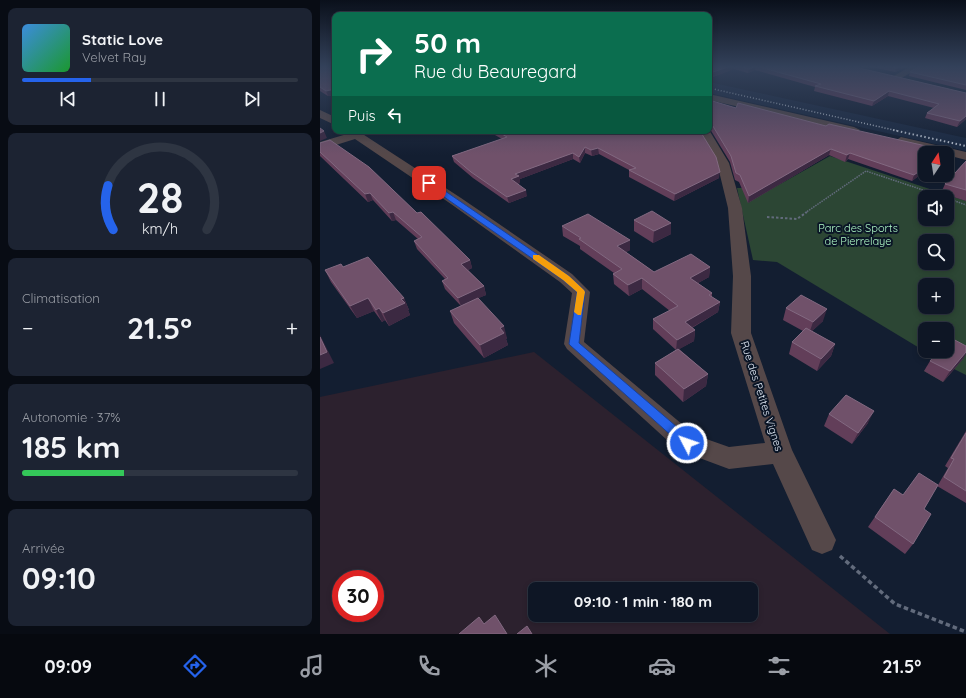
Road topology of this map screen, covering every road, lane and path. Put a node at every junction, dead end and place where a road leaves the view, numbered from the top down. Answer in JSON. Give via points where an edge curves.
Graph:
{"nodes":[{"id":1,"x":712,"y":98,"type":"edge"},
{"id":2,"x":320,"y":113,"type":"edge"},
{"id":3,"x":332,"y":120,"type":"edge"},
{"id":4,"x":868,"y":133,"type":"edge"},
{"id":5,"x":350,"y":134,"type":"edge"},
{"id":6,"x":355,"y":134,"type":"edge"},
{"id":7,"x":706,"y":134,"type":"edge"},
{"id":8,"x":891,"y":138,"type":"edge"},
{"id":9,"x":320,"y":146,"type":"edge"},
{"id":10,"x":966,"y":156,"type":"edge"},
{"id":11,"x":923,"y":190,"type":"edge"},
{"id":12,"x":954,"y":200,"type":"edge"},
{"id":13,"x":966,"y":204,"type":"edge"},
{"id":14,"x":767,"y":217,"type":"dead end"},
{"id":15,"x":780,"y":452,"type":"junction"},
{"id":16,"x":822,"y":540,"type":"joint"},
{"id":17,"x":966,"y":632,"type":"edge"}],
"edges":[{"from":1,"to":4,"type":"street"},
{"from":2,"to":3,"type":"street"},
{"from":5,"to":9,"type":"street"},
{"from":6,"to":15,"type":"street","via":[[566,278],[581,292],[574,344],[687,443],[729,458]]},
{"from":7,"to":15,"type":"street","name":"Rue des Petites Vignes","via":[[723,163],[735,208],[742,276],[741,334]]},
{"from":8,"to":10,"type":"street"},
{"from":11,"to":14,"type":"path","via":[[866,171],[797,219]]},
{"from":12,"to":13,"type":"path"},
{"from":15,"to":16,"type":"street","name":"Rue des Petites Vignes"},
{"from":16,"to":17,"type":"path","via":[[895,604]]}]}
